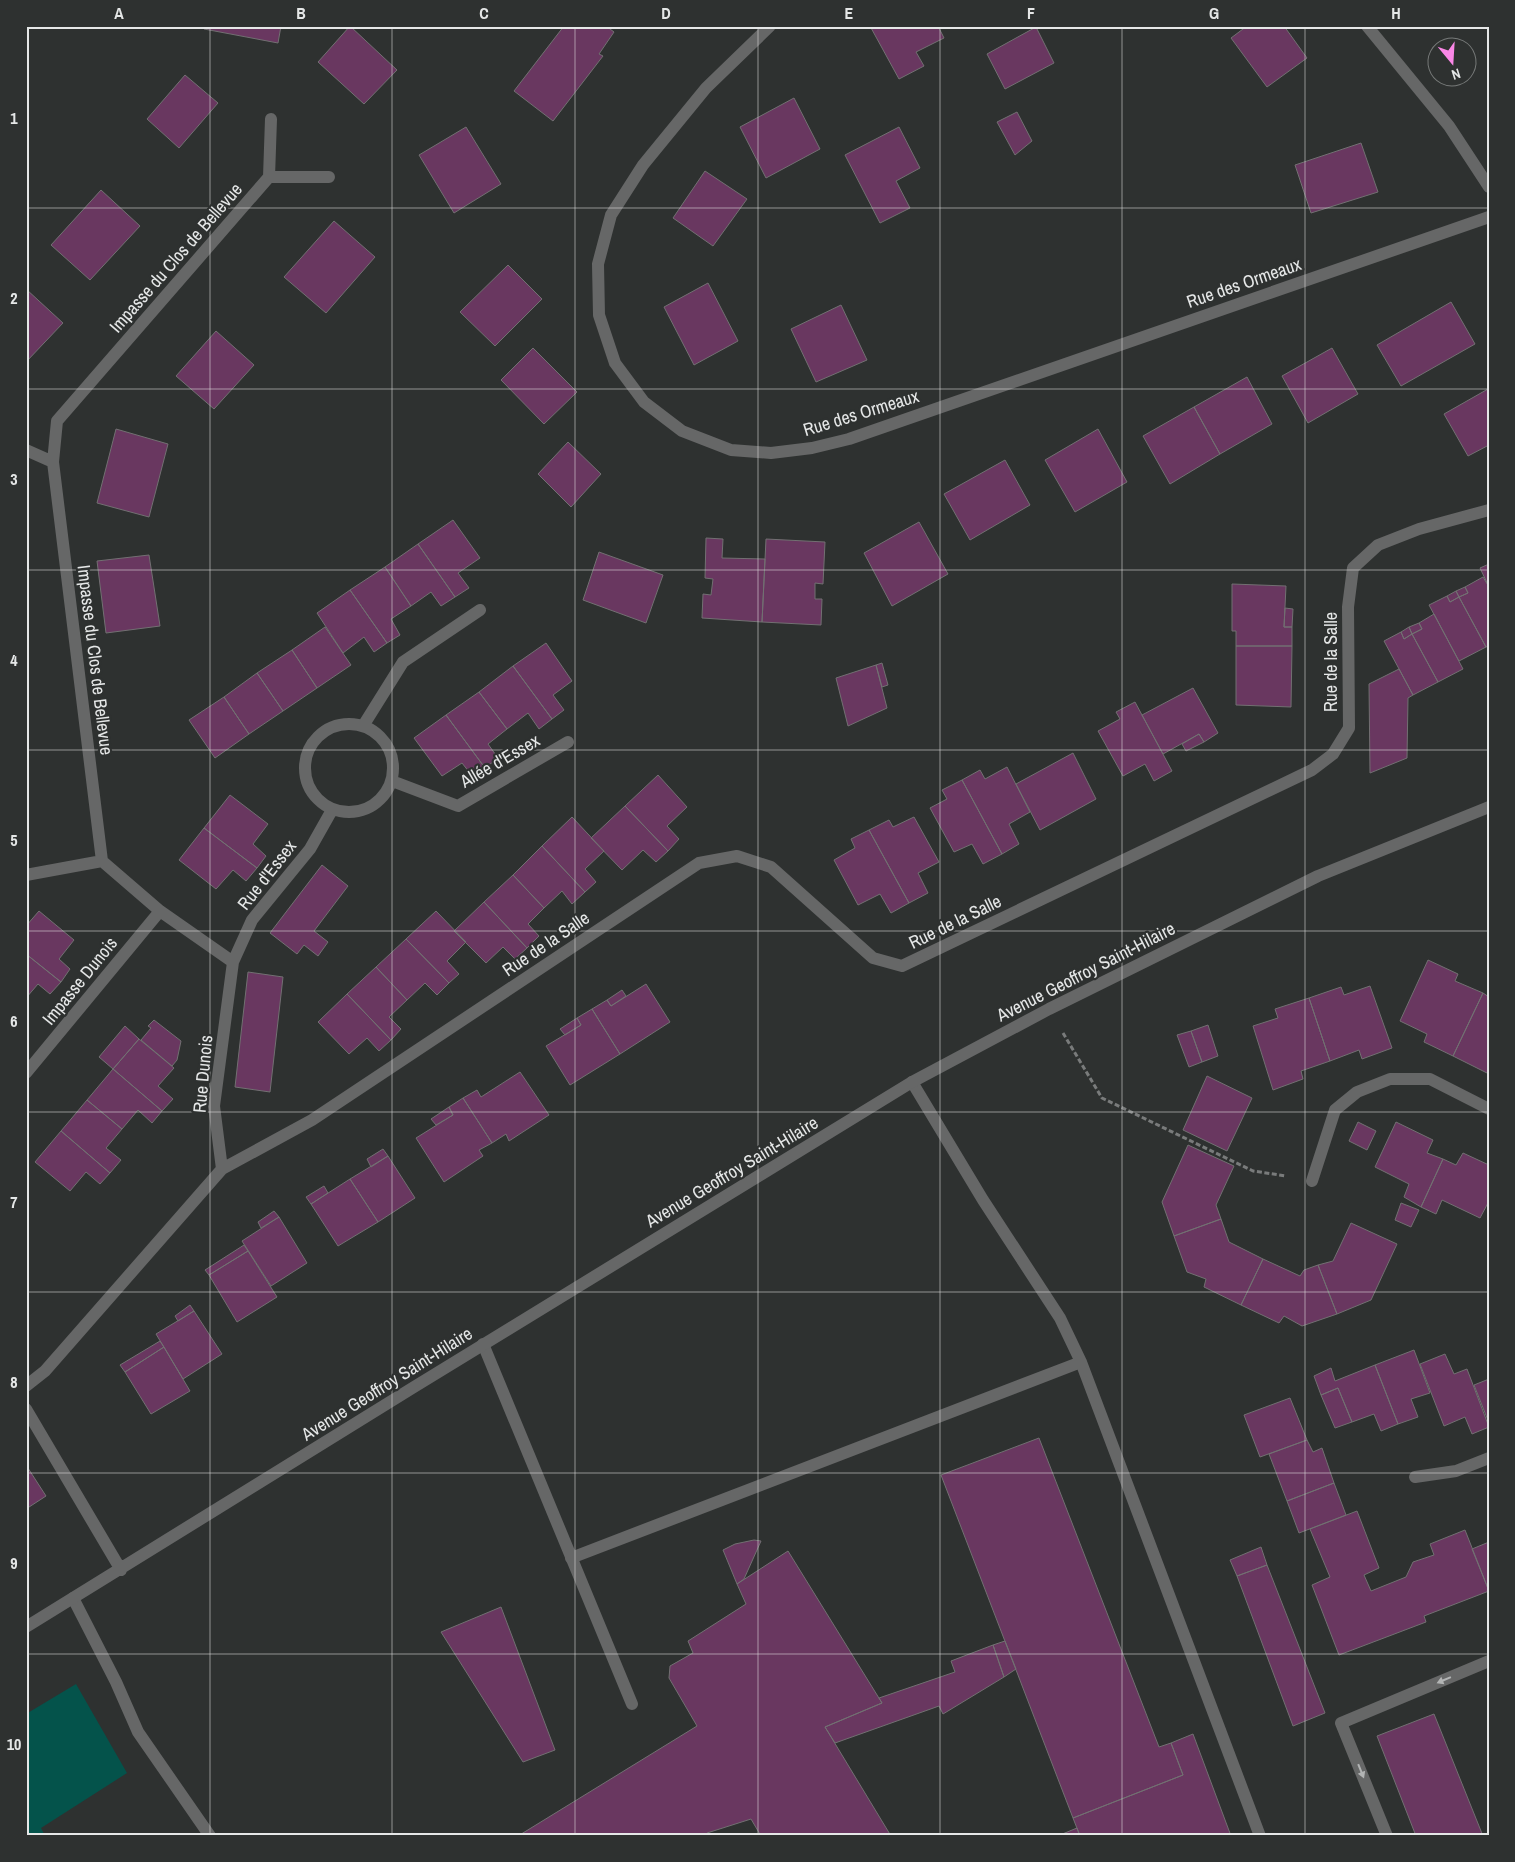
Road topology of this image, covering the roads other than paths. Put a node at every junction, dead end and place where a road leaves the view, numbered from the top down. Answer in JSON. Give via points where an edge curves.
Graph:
{"nodes":[{"id":1,"x":770,"y":26,"type":"edge"},
{"id":2,"x":1367,"y":26,"type":"edge"},
{"id":3,"x":271,"y":119,"type":"dead end"},
{"id":4,"x":269,"y":177,"type":"junction"},
{"id":5,"x":329,"y":177,"type":"dead end"},
{"id":6,"x":1489,"y":188,"type":"edge"},
{"id":7,"x":1489,"y":217,"type":"edge"},
{"id":8,"x":26,"y":450,"type":"edge"},
{"id":9,"x":53,"y":462,"type":"junction"},
{"id":10,"x":1489,"y":510,"type":"edge"},
{"id":11,"x":480,"y":610,"type":"dead end"},
{"id":12,"x":363,"y":726,"type":"junction"},
{"id":13,"x":568,"y":742,"type":"dead end"},
{"id":14,"x":392,"y":781,"type":"junction"},
{"id":15,"x":1489,"y":807,"type":"edge"},
{"id":16,"x":332,"y":810,"type":"junction"},
{"id":17,"x":102,"y":861,"type":"junction"},
{"id":18,"x":26,"y":875,"type":"edge"},
{"id":19,"x":160,"y":911,"type":"junction"},
{"id":20,"x":233,"y":962,"type":"junction"},
{"id":21,"x":26,"y":1073,"type":"edge"},
{"id":22,"x":912,"y":1082,"type":"junction"},
{"id":23,"x":1489,"y":1109,"type":"edge"},
{"id":24,"x":222,"y":1170,"type":"junction"},
{"id":25,"x":1312,"y":1181,"type":"road end"},
{"id":26,"x":483,"y":1344,"type":"junction"},
{"id":27,"x":1081,"y":1362,"type":"junction"},
{"id":28,"x":26,"y":1386,"type":"edge"},
{"id":29,"x":26,"y":1409,"type":"edge"},
{"id":30,"x":1489,"y":1458,"type":"edge"},
{"id":31,"x":1415,"y":1477,"type":"dead end"},
{"id":32,"x":571,"y":1558,"type":"junction"},
{"id":33,"x":121,"y":1570,"type":"junction"},
{"id":34,"x":73,"y":1598,"type":"junction"},
{"id":35,"x":26,"y":1627,"type":"edge"},
{"id":36,"x":1489,"y":1661,"type":"edge"},
{"id":37,"x":632,"y":1704,"type":"dead end"},
{"id":38,"x":210,"y":1836,"type":"edge"},
{"id":39,"x":1260,"y":1836,"type":"edge"},
{"id":40,"x":1387,"y":1836,"type":"edge"}],
"edges":[{"from":1,"to":7,"type":"street","name":"Rue des Ormeaux","via":[[706,88],[643,165],[611,215],[598,264],[599,315],[615,363],[644,402],[682,431],[731,450],[771,453],[812,448],[849,438]]},
{"from":2,"to":6,"type":"street","via":[[1449,126]]},
{"from":3,"to":4,"type":"street"},
{"from":4,"to":5,"type":"street"},
{"from":4,"to":9,"type":"street","name":"Impasse du Clos de Bellevue","via":[[57,421]]},
{"from":8,"to":9,"type":"street"},
{"from":9,"to":17,"type":"street","name":"Impasse du Clos de Bellevue"},
{"from":10,"to":24,"type":"street","name":"Rue de la Salle","via":[[1419,529],[1378,545],[1353,568],[1348,607],[1349,728],[1332,754],[1312,770],[902,966],[873,958],[771,868],[737,856],[699,863],[312,1120]]},
{"from":11,"to":12,"type":"street","via":[[403,662]]},
{"from":12,"to":14,"type":"street","via":[[386,742],[392,756]]},
{"from":12,"to":16,"type":"street","via":[[348,723],[329,728],[308,750],[304,767],[306,782],[319,801]]},
{"from":13,"to":14,"type":"street","name":"Allée d'Essex","via":[[458,806]]},
{"from":14,"to":16,"type":"street","via":[[385,795],[371,808],[347,813]]},
{"from":15,"to":22,"type":"street","name":"Avenue Geoffroy Saint-Hilaire","via":[[1318,876],[1049,1009]]},
{"from":16,"to":20,"type":"street","name":"Rue d'Essex","via":[[310,849],[252,920]]},
{"from":17,"to":18,"type":"street"},
{"from":17,"to":19,"type":"street"},
{"from":19,"to":20,"type":"street"},
{"from":19,"to":21,"type":"street","name":"Impasse Dunois"},
{"from":20,"to":24,"type":"street","name":"Rue Dunois","via":[[214,1106]]},
{"from":22,"to":26,"type":"street","name":"Avenue Geoffroy Saint-Hilaire"},
{"from":22,"to":27,"type":"street","via":[[983,1200],[1060,1318]]},
{"from":23,"to":25,"type":"street","via":[[1430,1079],[1390,1080],[1357,1092],[1335,1110]]},
{"from":24,"to":28,"type":"street","via":[[45,1371]]},
{"from":26,"to":32,"type":"street"},
{"from":26,"to":33,"type":"street","name":"Avenue Geoffroy Saint-Hilaire"},
{"from":27,"to":32,"type":"street"},
{"from":27,"to":39,"type":"street"},
{"from":29,"to":33,"type":"street"},
{"from":30,"to":31,"type":"street","via":[[1456,1471]]},
{"from":32,"to":37,"type":"street"},
{"from":33,"to":34,"type":"street","name":"Avenue Geoffroy Saint-Hilaire"},
{"from":34,"to":35,"type":"street","name":"Avenue Geoffroy Saint-Hilaire"},
{"from":34,"to":38,"type":"street","via":[[138,1732]]},
{"from":36,"to":40,"type":"street","one_way":true,"via":[[1341,1723]]}]}
